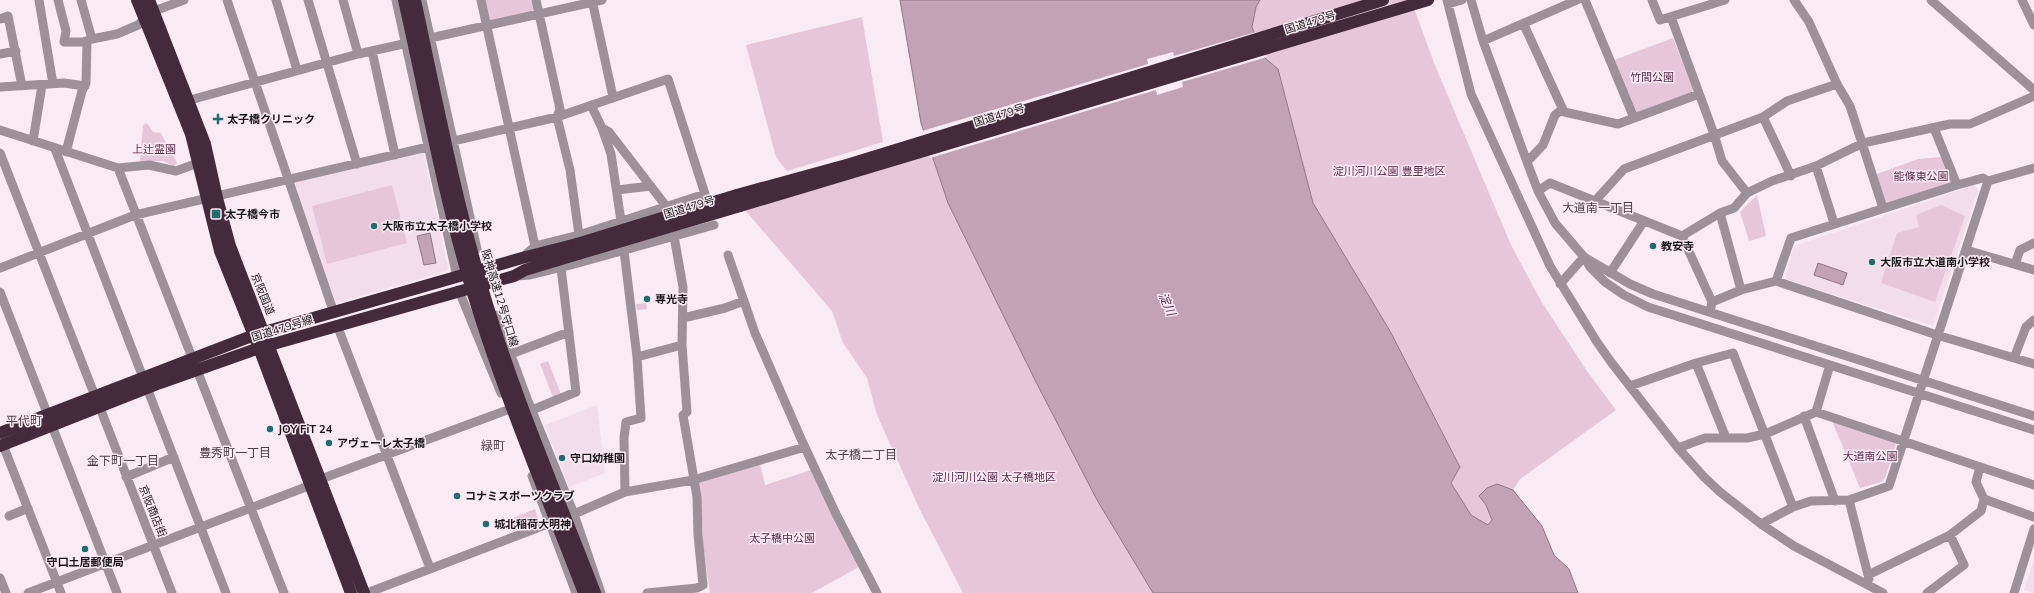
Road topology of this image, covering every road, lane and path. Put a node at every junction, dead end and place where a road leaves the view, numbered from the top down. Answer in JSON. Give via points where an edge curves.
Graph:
{"nodes":[{"id":1,"x":39,"y":0,"type":"edge"},
{"id":2,"x":58,"y":0,"type":"edge"},
{"id":3,"x":81,"y":0,"type":"edge"},
{"id":4,"x":137,"y":0,"type":"edge"},
{"id":5,"x":184,"y":0,"type":"edge"},
{"id":6,"x":227,"y":0,"type":"edge"},
{"id":7,"x":276,"y":0,"type":"edge"},
{"id":8,"x":308,"y":0,"type":"edge"},
{"id":9,"x":343,"y":0,"type":"edge"},
{"id":10,"x":396,"y":0,"type":"edge"},
{"id":11,"x":404,"y":0,"type":"edge"},
{"id":12,"x":415,"y":0,"type":"edge"},
{"id":13,"x":422,"y":0,"type":"edge"},
{"id":14,"x":481,"y":0,"type":"edge"},
{"id":15,"x":536,"y":0,"type":"edge"},
{"id":16,"x":602,"y":0,"type":"edge"},
{"id":17,"x":1383,"y":0,"type":"edge"},
{"id":18,"x":1428,"y":0,"type":"edge"},
{"id":19,"x":1462,"y":0,"type":"edge"},
{"id":20,"x":1471,"y":0,"type":"edge"},
{"id":21,"x":1577,"y":0,"type":"edge"},
{"id":22,"x":1585,"y":0,"type":"edge"},
{"id":23,"x":1652,"y":0,"type":"edge"},
{"id":24,"x":1725,"y":0,"type":"edge"},
{"id":25,"x":1794,"y":0,"type":"edge"},
{"id":26,"x":1931,"y":0,"type":"edge"},
{"id":27,"x":2022,"y":0,"type":"edge"},
{"id":28,"x":592,"y":1,"type":"edge"},
{"id":29,"x":1448,"y":2,"type":"edge"},
{"id":30,"x":149,"y":10,"type":"edge"},
{"id":31,"x":539,"y":14,"type":"junction"},
{"id":32,"x":1671,"y":17,"type":"junction"},
{"id":33,"x":0,"y":18,"type":"edge"},
{"id":34,"x":1524,"y":25,"type":"junction"},
{"id":35,"x":2034,"y":25,"type":"edge"},
{"id":36,"x":487,"y":26,"type":"junction"},
{"id":37,"x":431,"y":38,"type":"junction"},
{"id":38,"x":90,"y":40,"type":"junction"},
{"id":39,"x":1483,"y":41,"type":"junction"},
{"id":40,"x":405,"y":44,"type":"junction"},
{"id":41,"x":16,"y":50,"type":"junction"},
{"id":42,"x":372,"y":51,"type":"junction"},
{"id":43,"x":0,"y":54,"type":"edge"},
{"id":44,"x":358,"y":54,"type":"junction"},
{"id":45,"x":326,"y":61,"type":"junction"},
{"id":46,"x":297,"y":70,"type":"junction"},
{"id":47,"x":255,"y":81,"type":"junction"},
{"id":48,"x":52,"y":84,"type":"junction"},
{"id":49,"x":1837,"y":84,"type":"junction"},
{"id":50,"x":42,"y":85,"type":"junction"},
{"id":51,"x":22,"y":86,"type":"junction"},
{"id":52,"x":85,"y":86,"type":"junction"},
{"id":53,"x":1,"y":90,"type":"edge"},
{"id":54,"x":2034,"y":90,"type":"edge"},
{"id":55,"x":1699,"y":94,"type":"junction"},
{"id":56,"x":2034,"y":96,"type":"edge"},
{"id":57,"x":613,"y":97,"type":"junction"},
{"id":58,"x":190,"y":100,"type":"junction"},
{"id":59,"x":591,"y":105,"type":"junction"},
{"id":60,"x":1564,"y":112,"type":"junction"},
{"id":61,"x":557,"y":117,"type":"junction"},
{"id":62,"x":1763,"y":117,"type":"junction"},
{"id":63,"x":1634,"y":118,"type":"junction"},
{"id":64,"x":602,"y":128,"type":"junction"},
{"id":65,"x":1934,"y":128,"type":"junction"},
{"id":66,"x":508,"y":129,"type":"junction"},
{"id":67,"x":0,"y":130,"type":"edge"},
{"id":68,"x":1714,"y":134,"type":"junction"},
{"id":69,"x":33,"y":141,"type":"junction"},
{"id":70,"x":453,"y":142,"type":"junction"},
{"id":71,"x":1863,"y":144,"type":"junction"},
{"id":72,"x":429,"y":148,"type":"junction"},
{"id":73,"x":62,"y":150,"type":"junction"},
{"id":74,"x":0,"y":153,"type":"edge"},
{"id":75,"x":395,"y":155,"type":"junction"},
{"id":76,"x":1527,"y":162,"type":"junction"},
{"id":77,"x":198,"y":163,"type":"junction"},
{"id":78,"x":357,"y":164,"type":"junction"},
{"id":79,"x":1816,"y":166,"type":"junction"},
{"id":80,"x":118,"y":168,"type":"junction"},
{"id":81,"x":2033,"y":170,"type":"edge"},
{"id":82,"x":1791,"y":176,"type":"junction"},
{"id":83,"x":287,"y":179,"type":"junction"},
{"id":84,"x":1988,"y":181,"type":"junction"},
{"id":85,"x":1957,"y":185,"type":"junction"},
{"id":86,"x":651,"y":186,"type":"junction"},
{"id":87,"x":617,"y":190,"type":"junction"},
{"id":88,"x":1538,"y":191,"type":"junction"},
{"id":89,"x":1747,"y":193,"type":"junction"},
{"id":90,"x":211,"y":198,"type":"junction"},
{"id":91,"x":1596,"y":201,"type":"junction"},
{"id":92,"x":666,"y":206,"type":"junction"},
{"id":93,"x":1883,"y":208,"type":"junction"},
{"id":94,"x":1720,"y":213,"type":"junction"},
{"id":95,"x":135,"y":216,"type":"junction"},
{"id":96,"x":621,"y":221,"type":"junction"},
{"id":97,"x":1644,"y":221,"type":"junction"},
{"id":98,"x":1834,"y":224,"type":"junction"},
{"id":99,"x":714,"y":225,"type":"dead end"},
{"id":100,"x":88,"y":233,"type":"junction"},
{"id":101,"x":674,"y":236,"type":"junction"},
{"id":102,"x":1682,"y":236,"type":"junction"},
{"id":103,"x":2034,"y":243,"type":"edge"},
{"id":104,"x":578,"y":244,"type":"junction"},
{"id":105,"x":534,"y":246,"type":"junction"},
{"id":106,"x":1966,"y":250,"type":"junction"},
{"id":107,"x":624,"y":251,"type":"junction"},
{"id":108,"x":39,"y":252,"type":"junction"},
{"id":109,"x":728,"y":255,"type":"dead end"},
{"id":110,"x":1584,"y":257,"type":"junction"},
{"id":111,"x":522,"y":258,"type":"junction"},
{"id":112,"x":2015,"y":264,"type":"junction"},
{"id":113,"x":0,"y":268,"type":"edge"},
{"id":114,"x":561,"y":268,"type":"junction"},
{"id":115,"x":482,"y":270,"type":"junction"},
{"id":116,"x":2034,"y":270,"type":"edge"},
{"id":117,"x":1610,"y":273,"type":"junction"},
{"id":118,"x":514,"y":276,"type":"junction"},
{"id":119,"x":457,"y":277,"type":"junction"},
{"id":120,"x":1776,"y":281,"type":"junction"},
{"id":121,"x":485,"y":284,"type":"junction"},
{"id":122,"x":1560,"y":284,"type":"junction"},
{"id":123,"x":1742,"y":290,"type":"junction"},
{"id":124,"x":459,"y":291,"type":"junction"},
{"id":125,"x":0,"y":292,"type":"edge"},
{"id":126,"x":744,"y":301,"type":"junction"},
{"id":127,"x":1712,"y":302,"type":"junction"},
{"id":128,"x":1708,"y":313,"type":"junction"},
{"id":129,"x":683,"y":318,"type":"junction"},
{"id":130,"x":335,"y":319,"type":"junction"},
{"id":131,"x":2034,"y":320,"type":"edge"},
{"id":132,"x":1704,"y":325,"type":"junction"},
{"id":133,"x":568,"y":332,"type":"junction"},
{"id":134,"x":259,"y":334,"type":"junction"},
{"id":135,"x":1937,"y":335,"type":"junction"},
{"id":136,"x":682,"y":345,"type":"junction"},
{"id":137,"x":264,"y":347,"type":"junction"},
{"id":138,"x":511,"y":354,"type":"junction"},
{"id":139,"x":637,"y":357,"type":"junction"},
{"id":140,"x":2014,"y":358,"type":"junction"},
{"id":141,"x":1696,"y":363,"type":"junction"},
{"id":142,"x":2034,"y":364,"type":"edge"},
{"id":143,"x":195,"y":365,"type":"junction"},
{"id":144,"x":1830,"y":365,"type":"junction"},
{"id":145,"x":1923,"y":381,"type":"junction"},
{"id":146,"x":145,"y":383,"type":"junction"},
{"id":147,"x":1630,"y":386,"type":"junction"},
{"id":148,"x":1919,"y":393,"type":"junction"},
{"id":149,"x":95,"y":396,"type":"junction"},
{"id":150,"x":530,"y":406,"type":"junction"},
{"id":151,"x":508,"y":410,"type":"junction"},
{"id":152,"x":102,"y":411,"type":"junction"},
{"id":153,"x":1816,"y":412,"type":"junction"},
{"id":154,"x":1804,"y":416,"type":"junction"},
{"id":155,"x":2034,"y":416,"type":"edge"},
{"id":156,"x":50,"y":420,"type":"junction"},
{"id":157,"x":2034,"y":430,"type":"edge"},
{"id":158,"x":1765,"y":434,"type":"junction"},
{"id":159,"x":1,"y":438,"type":"edge"},
{"id":160,"x":1726,"y":438,"type":"junction"},
{"id":161,"x":1903,"y":440,"type":"junction"},
{"id":162,"x":805,"y":447,"type":"junction"},
{"id":163,"x":1678,"y":448,"type":"junction"},
{"id":164,"x":386,"y":456,"type":"junction"},
{"id":165,"x":174,"y":457,"type":"junction"},
{"id":166,"x":1980,"y":467,"type":"junction"},
{"id":167,"x":126,"y":477,"type":"junction"},
{"id":168,"x":693,"y":480,"type":"junction"},
{"id":169,"x":316,"y":482,"type":"junction"},
{"id":170,"x":2034,"y":485,"type":"edge"},
{"id":171,"x":625,"y":492,"type":"junction"},
{"id":172,"x":1984,"y":499,"type":"junction"},
{"id":173,"x":1849,"y":500,"type":"junction"},
{"id":174,"x":1835,"y":501,"type":"junction"},
{"id":175,"x":251,"y":507,"type":"junction"},
{"id":176,"x":1793,"y":507,"type":"junction"},
{"id":177,"x":28,"y":508,"type":"junction"},
{"id":178,"x":574,"y":514,"type":"junction"},
{"id":179,"x":9,"y":516,"type":"dead end"},
{"id":180,"x":2034,"y":516,"type":"edge"},
{"id":181,"x":549,"y":522,"type":"junction"},
{"id":182,"x":1761,"y":524,"type":"junction"},
{"id":183,"x":201,"y":527,"type":"junction"},
{"id":184,"x":2034,"y":529,"type":"edge"},
{"id":185,"x":1950,"y":535,"type":"junction"},
{"id":186,"x":154,"y":545,"type":"junction"},
{"id":187,"x":106,"y":563,"type":"junction"},
{"id":188,"x":430,"y":568,"type":"junction"},
{"id":189,"x":1868,"y":575,"type":"junction"},
{"id":190,"x":0,"y":578,"type":"edge"},
{"id":191,"x":56,"y":582,"type":"junction"},
{"id":192,"x":1874,"y":589,"type":"junction"},
{"id":193,"x":6,"y":593,"type":"edge"},
{"id":194,"x":28,"y":593,"type":"edge"},
{"id":195,"x":60,"y":593,"type":"edge"},
{"id":196,"x":117,"y":593,"type":"edge"},
{"id":197,"x":172,"y":593,"type":"edge"},
{"id":198,"x":226,"y":593,"type":"edge"},
{"id":199,"x":284,"y":593,"type":"edge"},
{"id":200,"x":351,"y":593,"type":"edge"},
{"id":201,"x":366,"y":593,"type":"edge"},
{"id":202,"x":576,"y":593,"type":"edge"},
{"id":203,"x":584,"y":593,"type":"edge"},
{"id":204,"x":595,"y":593,"type":"edge"},
{"id":205,"x":601,"y":593,"type":"edge"},
{"id":206,"x":647,"y":593,"type":"edge"},
{"id":207,"x":877,"y":593,"type":"edge"},
{"id":208,"x":1883,"y":593,"type":"edge"},
{"id":209,"x":1927,"y":593,"type":"edge"},
{"id":210,"x":2014,"y":593,"type":"edge"}],
"edges":[{"from":1,"to":48,"type":"street"},
{"from":2,"to":38,"type":"street","via":[[66,31],[64,42]]},
{"from":3,"to":38,"type":"street"},
{"from":4,"to":30,"type":"highway","name":"京阪国道"},
{"from":5,"to":30,"type":"street"},
{"from":6,"to":47,"type":"street"},
{"from":7,"to":46,"type":"street"},
{"from":8,"to":45,"type":"street"},
{"from":9,"to":44,"type":"street"},
{"from":10,"to":40,"type":"street"},
{"from":11,"to":203,"type":"highway","name":"阪神高速12号守口線","bridge":true,"via":[[440,165],[473,293],[506,389]]},
{"from":12,"to":204,"type":"highway","name":"阪神高速12号守口線","bridge":true,"via":[[456,185],[487,305],[515,386]]},
{"from":13,"to":37,"type":"street"},
{"from":14,"to":36,"type":"street"},
{"from":15,"to":31,"type":"street"},
{"from":16,"to":28,"type":"street"},
{"from":17,"to":104,"type":"highway","name":"国道479号","bridge":true,"via":[[850,164]]},
{"from":18,"to":104,"type":"highway","name":"国道479号","bridge":true},
{"from":19,"to":29,"type":"street"},
{"from":20,"to":39,"type":"street"},
{"from":21,"to":34,"type":"street"},
{"from":22,"to":63,"type":"street"},
{"from":23,"to":32,"type":"street","via":[[1660,20]]},
{"from":24,"to":32,"type":"street"},
{"from":25,"to":49,"type":"street","via":[[1809,22]]},
{"from":26,"to":54,"type":"street"},
{"from":27,"to":35,"type":"street"},
{"from":28,"to":31,"type":"street"},
{"from":28,"to":57,"type":"street"},
{"from":29,"to":122,"type":"street","via":[[1471,94]]},
{"from":30,"to":38,"type":"street","via":[[138,25],[117,34]]},
{"from":30,"to":58,"type":"highway","name":"京阪国道"},
{"from":30,"to":77,"type":"highway","name":"京阪国道","via":[[191,134]]},
{"from":31,"to":36,"type":"street"},
{"from":31,"to":61,"type":"street","via":[[560,109]]},
{"from":32,"to":55,"type":"street"},
{"from":33,"to":41,"type":"street","via":[[8,16]]},
{"from":34,"to":39,"type":"street"},
{"from":34,"to":60,"type":"street"},
{"from":36,"to":37,"type":"street"},
{"from":36,"to":66,"type":"street"},
{"from":37,"to":40,"type":"street"},
{"from":37,"to":70,"type":"street"},
{"from":38,"to":52,"type":"street"},
{"from":39,"to":76,"type":"street"},
{"from":40,"to":42,"type":"street"},
{"from":40,"to":72,"type":"street"},
{"from":41,"to":43,"type":"street"},
{"from":41,"to":51,"type":"street"},
{"from":42,"to":44,"type":"street"},
{"from":42,"to":75,"type":"street"},
{"from":44,"to":45,"type":"street"},
{"from":45,"to":46,"type":"street"},
{"from":45,"to":78,"type":"street"},
{"from":46,"to":47,"type":"street"},
{"from":47,"to":58,"type":"street"},
{"from":47,"to":83,"type":"street"},
{"from":48,"to":50,"type":"street"},
{"from":48,"to":52,"type":"street"},
{"from":49,"to":62,"type":"street","via":[[1787,101]]},
{"from":49,"to":71,"type":"street","via":[[1850,106]]},
{"from":50,"to":51,"type":"street"},
{"from":50,"to":69,"type":"street"},
{"from":51,"to":53,"type":"street"},
{"from":52,"to":73,"type":"street"},
{"from":55,"to":63,"type":"street"},
{"from":55,"to":68,"type":"street"},
{"from":56,"to":65,"type":"street","via":[[1970,124],[1950,124]]},
{"from":57,"to":59,"type":"street"},
{"from":57,"to":92,"type":"street","via":[[668,79],[705,194]]},
{"from":58,"to":90,"type":"highway","name":"京阪国道","via":[[205,144]]},
{"from":59,"to":61,"type":"street"},
{"from":59,"to":64,"type":"street"},
{"from":60,"to":63,"type":"street","via":[[1618,124]]},
{"from":60,"to":76,"type":"street","via":[[1560,111],[1555,115],[1543,145]]},
{"from":61,"to":66,"type":"street"},
{"from":61,"to":104,"type":"street","via":[[570,170]]},
{"from":62,"to":68,"type":"street"},
{"from":62,"to":82,"type":"street"},
{"from":64,"to":86,"type":"street","via":[[609,132]]},
{"from":64,"to":87,"type":"street","via":[[611,154]]},
{"from":65,"to":71,"type":"street"},
{"from":65,"to":85,"type":"street"},
{"from":66,"to":70,"type":"street"},
{"from":66,"to":105,"type":"street"},
{"from":67,"to":69,"type":"street"},
{"from":68,"to":89,"type":"street","via":[[1722,161]]},
{"from":68,"to":91,"type":"street","via":[[1624,169]]},
{"from":69,"to":73,"type":"street"},
{"from":70,"to":72,"type":"street"},
{"from":70,"to":115,"type":"street"},
{"from":71,"to":79,"type":"street"},
{"from":71,"to":93,"type":"street"},
{"from":72,"to":75,"type":"street"},
{"from":72,"to":119,"type":"street"},
{"from":73,"to":80,"type":"street"},
{"from":73,"to":100,"type":"street"},
{"from":74,"to":108,"type":"street"},
{"from":75,"to":78,"type":"street"},
{"from":76,"to":88,"type":"street"},
{"from":77,"to":80,"type":"street","via":[[176,171],[149,165]]},
{"from":77,"to":90,"type":"highway","name":"京阪国道"},
{"from":78,"to":83,"type":"street"},
{"from":79,"to":82,"type":"street"},
{"from":79,"to":98,"type":"street"},
{"from":80,"to":95,"type":"street"},
{"from":81,"to":84,"type":"street"},
{"from":82,"to":89,"type":"street","via":[[1772,181]]},
{"from":83,"to":90,"type":"street"},
{"from":83,"to":130,"type":"street"},
{"from":84,"to":85,"type":"street","via":[[1983,178]]},
{"from":84,"to":106,"type":"street"},
{"from":85,"to":93,"type":"street"},
{"from":86,"to":87,"type":"street"},
{"from":86,"to":92,"type":"street"},
{"from":87,"to":96,"type":"street"},
{"from":88,"to":91,"type":"street","via":[[1550,183]]},
{"from":88,"to":110,"type":"street","via":[[1555,223]]},
{"from":89,"to":94,"type":"street","via":[[1734,208]]},
{"from":90,"to":95,"type":"street"},
{"from":90,"to":134,"type":"highway","name":"京阪国道","via":[[220,251]]},
{"from":91,"to":97,"type":"street"},
{"from":92,"to":96,"type":"street"},
{"from":93,"to":98,"type":"street"},
{"from":94,"to":102,"type":"street"},
{"from":94,"to":123,"type":"street"},
{"from":95,"to":100,"type":"street"},
{"from":95,"to":143,"type":"street"},
{"from":96,"to":104,"type":"street"},
{"from":97,"to":102,"type":"street"},
{"from":97,"to":117,"type":"street"},
{"from":98,"to":120,"type":"street","via":[[1791,238]]},
{"from":99,"to":101,"type":"street"},
{"from":100,"to":108,"type":"street"},
{"from":100,"to":146,"type":"street"},
{"from":101,"to":107,"type":"street"},
{"from":101,"to":129,"type":"street","via":[[682,287]]},
{"from":102,"to":127,"type":"street"},
{"from":103,"to":112,"type":"street","via":[[2020,250]]},
{"from":104,"to":105,"type":"street"},
{"from":104,"to":111,"type":"highway","name":"国道479号線"},
{"from":104,"to":118,"type":"highway","name":"国道479号線"},
{"from":105,"to":111,"type":"street"},
{"from":106,"to":112,"type":"street"},
{"from":106,"to":135,"type":"street"},
{"from":107,"to":114,"type":"street"},
{"from":107,"to":139,"type":"street"},
{"from":108,"to":113,"type":"street"},
{"from":108,"to":149,"type":"street"},
{"from":109,"to":126,"type":"street"},
{"from":110,"to":117,"type":"street"},
{"from":110,"to":122,"type":"street"},
{"from":110,"to":132,"type":"street","via":[[1604,282],[1624,295],[1648,307]]},
{"from":111,"to":115,"type":"highway","name":"国道479号線"},
{"from":112,"to":116,"type":"street"},
{"from":114,"to":118,"type":"street"},
{"from":114,"to":133,"type":"street"},
{"from":115,"to":119,"type":"highway","name":"国道479号線"},
{"from":117,"to":128,"type":"street","via":[[1652,294]]},
{"from":118,"to":121,"type":"highway","name":"国道479号線"},
{"from":119,"to":130,"type":"highway","name":"国道479号線"},
{"from":120,"to":123,"type":"street"},
{"from":120,"to":135,"type":"street"},
{"from":121,"to":124,"type":"highway","name":"国道479号線"},
{"from":121,"to":138,"type":"street"},
{"from":122,"to":147,"type":"street","via":[[1597,342]]},
{"from":123,"to":127,"type":"street"},
{"from":124,"to":130,"type":"highway","name":"国道479号線"},
{"from":124,"to":151,"type":"street"},
{"from":125,"to":156,"type":"street"},
{"from":126,"to":129,"type":"street"},
{"from":126,"to":162,"type":"street","via":[[755,333]]},
{"from":127,"to":128,"type":"street"},
{"from":128,"to":132,"type":"street"},
{"from":128,"to":145,"type":"street"},
{"from":129,"to":136,"type":"street"},
{"from":130,"to":134,"type":"highway","name":"国道479号線"},
{"from":130,"to":137,"type":"highway","name":"国道479号線"},
{"from":130,"to":164,"type":"street"},
{"from":131,"to":140,"type":"street","via":[[2026,327]]},
{"from":132,"to":144,"type":"street"},
{"from":133,"to":138,"type":"street"},
{"from":133,"to":150,"type":"street","via":[[576,392]]},
{"from":134,"to":137,"type":"highway","name":"京阪国道"},
{"from":134,"to":143,"type":"highway","name":"国道479号線"},
{"from":135,"to":140,"type":"street"},
{"from":135,"to":145,"type":"street"},
{"from":136,"to":139,"type":"street"},
{"from":136,"to":168,"type":"street","via":[[687,412],[683,415]]},
{"from":137,"to":143,"type":"highway","name":"国道479号線"},
{"from":137,"to":169,"type":"highway","name":"京阪国道"},
{"from":138,"to":150,"type":"street"},
{"from":139,"to":171,"type":"street","via":[[641,418],[626,422]]},
{"from":140,"to":142,"type":"street"},
{"from":141,"to":147,"type":"street"},
{"from":141,"to":158,"type":"street","via":[[1733,353]]},
{"from":141,"to":160,"type":"street"},
{"from":143,"to":146,"type":"highway","name":"国道479号線"},
{"from":143,"to":175,"type":"street"},
{"from":144,"to":148,"type":"street"},
{"from":144,"to":153,"type":"street"},
{"from":145,"to":148,"type":"street"},
{"from":145,"to":155,"type":"street"},
{"from":146,"to":149,"type":"highway","name":"国道479号線"},
{"from":146,"to":152,"type":"highway","name":"国道479号線"},
{"from":146,"to":165,"type":"street"},
{"from":147,"to":163,"type":"street"},
{"from":148,"to":157,"type":"street"},
{"from":148,"to":161,"type":"street"},
{"from":149,"to":156,"type":"highway","name":"国道479号線"},
{"from":150,"to":151,"type":"street"},
{"from":150,"to":178,"type":"street"},
{"from":151,"to":164,"type":"street"},
{"from":151,"to":181,"type":"street"},
{"from":152,"to":156,"type":"highway","name":"国道479号線"},
{"from":152,"to":167,"type":"street","name":"京阪商店街"},
{"from":153,"to":154,"type":"street"},
{"from":153,"to":161,"type":"street"},
{"from":154,"to":158,"type":"street"},
{"from":154,"to":174,"type":"street"},
{"from":156,"to":159,"type":"highway","name":"国道479号線"},
{"from":156,"to":187,"type":"street"},
{"from":158,"to":160,"type":"street","via":[[1747,438]]},
{"from":158,"to":176,"type":"street"},
{"from":159,"to":177,"type":"street"},
{"from":160,"to":163,"type":"street","via":[[1705,438]]},
{"from":161,"to":166,"type":"street"},
{"from":161,"to":173,"type":"street","via":[[1889,486]]},
{"from":162,"to":168,"type":"street"},
{"from":162,"to":207,"type":"street"},
{"from":163,"to":182,"type":"street","via":[[1704,477]]},
{"from":164,"to":169,"type":"street"},
{"from":164,"to":188,"type":"street"},
{"from":165,"to":167,"type":"street"},
{"from":165,"to":183,"type":"street"},
{"from":166,"to":170,"type":"street"},
{"from":166,"to":172,"type":"street","via":[[1976,482]]},
{"from":167,"to":186,"type":"street","name":"京阪商店街"},
{"from":168,"to":171,"type":"street"},
{"from":168,"to":206,"type":"street","via":[[697,497],[703,585],[697,588]]},
{"from":169,"to":175,"type":"street"},
{"from":169,"to":200,"type":"highway","name":"京阪国道"},
{"from":169,"to":201,"type":"highway","name":"京阪国道"},
{"from":171,"to":178,"type":"street"},
{"from":172,"to":180,"type":"street"},
{"from":172,"to":185,"type":"street","via":[[1981,512]]},
{"from":173,"to":174,"type":"street"},
{"from":173,"to":189,"type":"street"},
{"from":174,"to":176,"type":"street","via":[[1811,501]]},
{"from":175,"to":183,"type":"street"},
{"from":175,"to":199,"type":"street"},
{"from":176,"to":182,"type":"street"},
{"from":177,"to":179,"type":"street"},
{"from":177,"to":191,"type":"street"},
{"from":178,"to":181,"type":"street"},
{"from":178,"to":205,"type":"street"},
{"from":181,"to":188,"type":"street"},
{"from":181,"to":202,"type":"street"},
{"from":182,"to":192,"type":"street","via":[[1794,546]]},
{"from":183,"to":186,"type":"street"},
{"from":183,"to":198,"type":"street"},
{"from":184,"to":210,"type":"street"},
{"from":185,"to":189,"type":"street"},
{"from":185,"to":209,"type":"street","via":[[1964,565]]},
{"from":186,"to":187,"type":"street"},
{"from":186,"to":197,"type":"street","name":"京阪商店街"},
{"from":187,"to":191,"type":"street"},
{"from":187,"to":196,"type":"street"},
{"from":188,"to":201,"type":"street"},
{"from":189,"to":192,"type":"street"},
{"from":190,"to":193,"type":"street"},
{"from":191,"to":194,"type":"street"},
{"from":191,"to":195,"type":"street"},
{"from":192,"to":208,"type":"street"}]}
